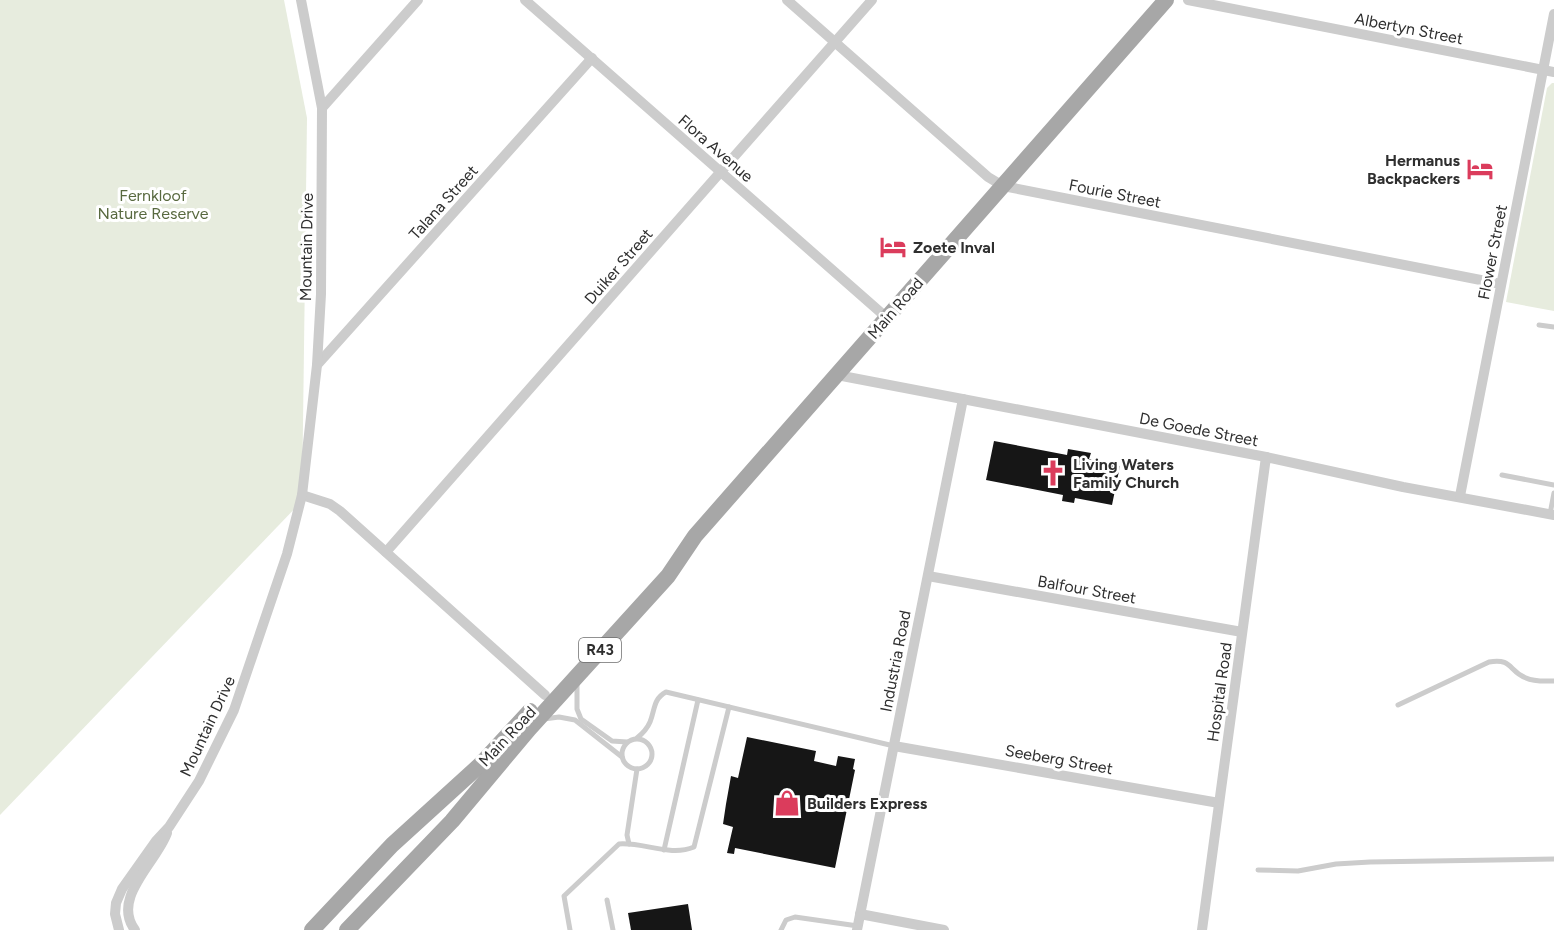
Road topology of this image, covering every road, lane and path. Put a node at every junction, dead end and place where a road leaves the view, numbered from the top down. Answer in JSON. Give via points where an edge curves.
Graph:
{"nodes":[{"id":1,"x":301,"y":0,"type":"edge"},
{"id":2,"x":418,"y":0,"type":"edge"},
{"id":3,"x":525,"y":0,"type":"edge"},
{"id":4,"x":787,"y":0,"type":"edge"},
{"id":5,"x":872,"y":0,"type":"edge"},
{"id":6,"x":1166,"y":0,"type":"edge"},
{"id":7,"x":1188,"y":0,"type":"edge"},
{"id":8,"x":1554,"y":14,"type":"edge"},
{"id":9,"x":835,"y":42,"type":"junction"},
{"id":10,"x":592,"y":58,"type":"junction"},
{"id":11,"x":1549,"y":71,"type":"edge"},
{"id":12,"x":322,"y":108,"type":"junction"},
{"id":13,"x":721,"y":171,"type":"junction"},
{"id":14,"x":1003,"y":186,"type":"junction"},
{"id":15,"x":1501,"y":284,"type":"junction"},
{"id":16,"x":887,"y":318,"type":"junction"},
{"id":17,"x":1539,"y":325,"type":"dead end"},
{"id":18,"x":1554,"y":327,"type":"edge"},
{"id":19,"x":317,"y":365,"type":"junction"},
{"id":20,"x":837,"y":375,"type":"junction"},
{"id":21,"x":963,"y":399,"type":"junction"},
{"id":22,"x":1266,"y":458,"type":"junction"},
{"id":23,"x":1502,"y":475,"type":"dead end"},
{"id":24,"x":1554,"y":485,"type":"edge"},
{"id":25,"x":1554,"y":493,"type":"edge"},
{"id":26,"x":302,"y":495,"type":"junction"},
{"id":27,"x":1460,"y":496,"type":"junction"},
{"id":28,"x":1552,"y":515,"type":"edge"},
{"id":29,"x":695,"y":536,"type":"junction"},
{"id":30,"x":386,"y":552,"type":"junction"},
{"id":31,"x":928,"y":576,"type":"junction"},
{"id":32,"x":1242,"y":632,"type":"junction"},
{"id":33,"x":585,"y":667,"type":"junction"},
{"id":34,"x":1554,"y":681,"type":"edge"},
{"id":35,"x":545,"y":695,"type":"junction"},
{"id":36,"x":698,"y":700,"type":"junction"},
{"id":37,"x":1398,"y":705,"type":"dead end"},
{"id":38,"x":729,"y":707,"type":"junction"},
{"id":39,"x":536,"y":721,"type":"junction"},
{"id":40,"x":637,"y":738,"type":"junction"},
{"id":41,"x":627,"y":742,"type":"junction"},
{"id":42,"x":894,"y":746,"type":"junction"},
{"id":43,"x":622,"y":757,"type":"junction"},
{"id":44,"x":637,"y":770,"type":"junction"},
{"id":45,"x":1219,"y":803,"type":"junction"},
{"id":46,"x":169,"y":827,"type":"junction"},
{"id":47,"x":629,"y":844,"type":"junction"},
{"id":48,"x":664,"y":850,"type":"junction"},
{"id":49,"x":1554,"y":859,"type":"edge"},
{"id":50,"x":1258,"y":870,"type":"dead end"},
{"id":51,"x":607,"y":900,"type":"dead end"},
{"id":52,"x":860,"y":914,"type":"junction"},
{"id":53,"x":857,"y":928,"type":"edge"},
{"id":54,"x":119,"y":930,"type":"edge"},
{"id":55,"x":135,"y":930,"type":"edge"},
{"id":56,"x":312,"y":930,"type":"edge"},
{"id":57,"x":347,"y":930,"type":"edge"},
{"id":58,"x":570,"y":930,"type":"edge"},
{"id":59,"x":613,"y":930,"type":"edge"},
{"id":60,"x":781,"y":930,"type":"edge"},
{"id":61,"x":944,"y":930,"type":"edge"},
{"id":62,"x":1202,"y":930,"type":"edge"}],
"edges":[{"from":1,"to":12,"type":"street","name":"Mountain Drive"},
{"from":2,"to":12,"type":"street"},
{"from":3,"to":10,"type":"street","name":"Flora Avenue"},
{"from":4,"to":9,"type":"street","name":"Fourie Street"},
{"from":5,"to":9,"type":"street","name":"Duiker Street"},
{"from":6,"to":14,"type":"main road","name":"Main Road","number":"R43"},
{"from":7,"to":11,"type":"street","name":"Albertyn Street"},
{"from":8,"to":11,"type":"street","name":"Flower Street"},
{"from":9,"to":13,"type":"street","name":"Duiker Street"},
{"from":9,"to":14,"type":"street","name":"Fourie Street"},
{"from":10,"to":13,"type":"street","name":"Flora Avenue"},
{"from":10,"to":19,"type":"street","name":"Talana Street"},
{"from":11,"to":15,"type":"street","name":"Flower Street"},
{"from":12,"to":19,"type":"street","name":"Mountain Drive"},
{"from":13,"to":16,"type":"street","name":"Flora Avenue"},
{"from":13,"to":30,"type":"street","name":"Duiker Street"},
{"from":14,"to":15,"type":"street","name":"Fourie Street"},
{"from":14,"to":16,"type":"main road","name":"Main Road","number":"R43"},
{"from":15,"to":27,"type":"street","name":"Flower Street"},
{"from":16,"to":20,"type":"main road","name":"Main Road","number":"R43"},
{"from":17,"to":18,"type":"lane"},
{"from":19,"to":26,"type":"street","name":"Mountain Drive"},
{"from":20,"to":21,"type":"street","name":"De Goede Street"},
{"from":20,"to":29,"type":"main road","name":"Main Road","number":"R43"},
{"from":21,"to":22,"type":"street","name":"De Goede Street"},
{"from":21,"to":31,"type":"street","name":"Industria Road"},
{"from":22,"to":27,"type":"street","name":"De Goede Street"},
{"from":22,"to":32,"type":"street","name":"Hospital Road"},
{"from":23,"to":24,"type":"lane"},
{"from":25,"to":28,"type":"lane"},
{"from":26,"to":30,"type":"street","via":[[330,504]]},
{"from":26,"to":46,"type":"street","name":"Mountain Drive","via":[[287,554],[234,710],[199,781]]},
{"from":27,"to":28,"type":"street","name":"De Goede Street"},
{"from":29,"to":33,"type":"main road","name":"Main Road","number":"R43","via":[[668,576]]},
{"from":29,"to":35,"type":"main road","name":"Main Road","number":"R43","via":[[660,567]]},
{"from":30,"to":35,"type":"street"},
{"from":31,"to":32,"type":"street","name":"Balfour Street"},
{"from":31,"to":42,"type":"street","name":"Industria Road"},
{"from":32,"to":45,"type":"street","name":"Hospital Road"},
{"from":33,"to":39,"type":"main road","name":"Main Road","number":"R43"},
{"from":33,"to":41,"type":"lane","via":[[576,687],[581,718],[612,741]]},
{"from":34,"to":37,"type":"lane","via":[[1527,679],[1500,660]]},
{"from":35,"to":56,"type":"main road","name":"Main Road","number":"R43","via":[[481,764],[392,845]]},
{"from":36,"to":38,"type":"lane"},
{"from":36,"to":40,"type":"lane","via":[[666,692],[659,696],[650,722]]},
{"from":36,"to":48,"type":"lane"},
{"from":38,"to":42,"type":"lane"},
{"from":38,"to":48,"type":"lane","via":[[694,847]]},
{"from":39,"to":43,"type":"lane","via":[[572,718]]},
{"from":39,"to":57,"type":"main road","name":"Main Road","number":"R43","via":[[452,821]]},
{"from":40,"to":41,"type":"lane"},
{"from":40,"to":44,"type":"lane","via":[[647,742],[652,751],[647,766]]},
{"from":41,"to":43,"type":"lane"},
{"from":42,"to":45,"type":"street","name":"Seeberg Street"},
{"from":42,"to":52,"type":"street","name":"Industria Road"},
{"from":43,"to":44,"type":"lane","via":[[627,766]]},
{"from":44,"to":47,"type":"lane"},
{"from":45,"to":62,"type":"street","name":"Hospital Road"},
{"from":46,"to":54,"type":"street","name":"Mountain Drive","via":[[122,889],[115,914]]},
{"from":46,"to":55,"type":"street","name":"Mountain Drive","via":[[128,901],[129,922]]},
{"from":47,"to":48,"type":"lane"},
{"from":47,"to":58,"type":"lane","via":[[619,844],[564,896]]},
{"from":49,"to":50,"type":"lane","via":[[1370,862],[1298,872]]},
{"from":51,"to":59,"type":"lane"},
{"from":52,"to":53,"type":"street","name":"Industria Road"},
{"from":52,"to":61,"type":"street"},
{"from":53,"to":60,"type":"lane","via":[[795,917],[786,920]]}]}
